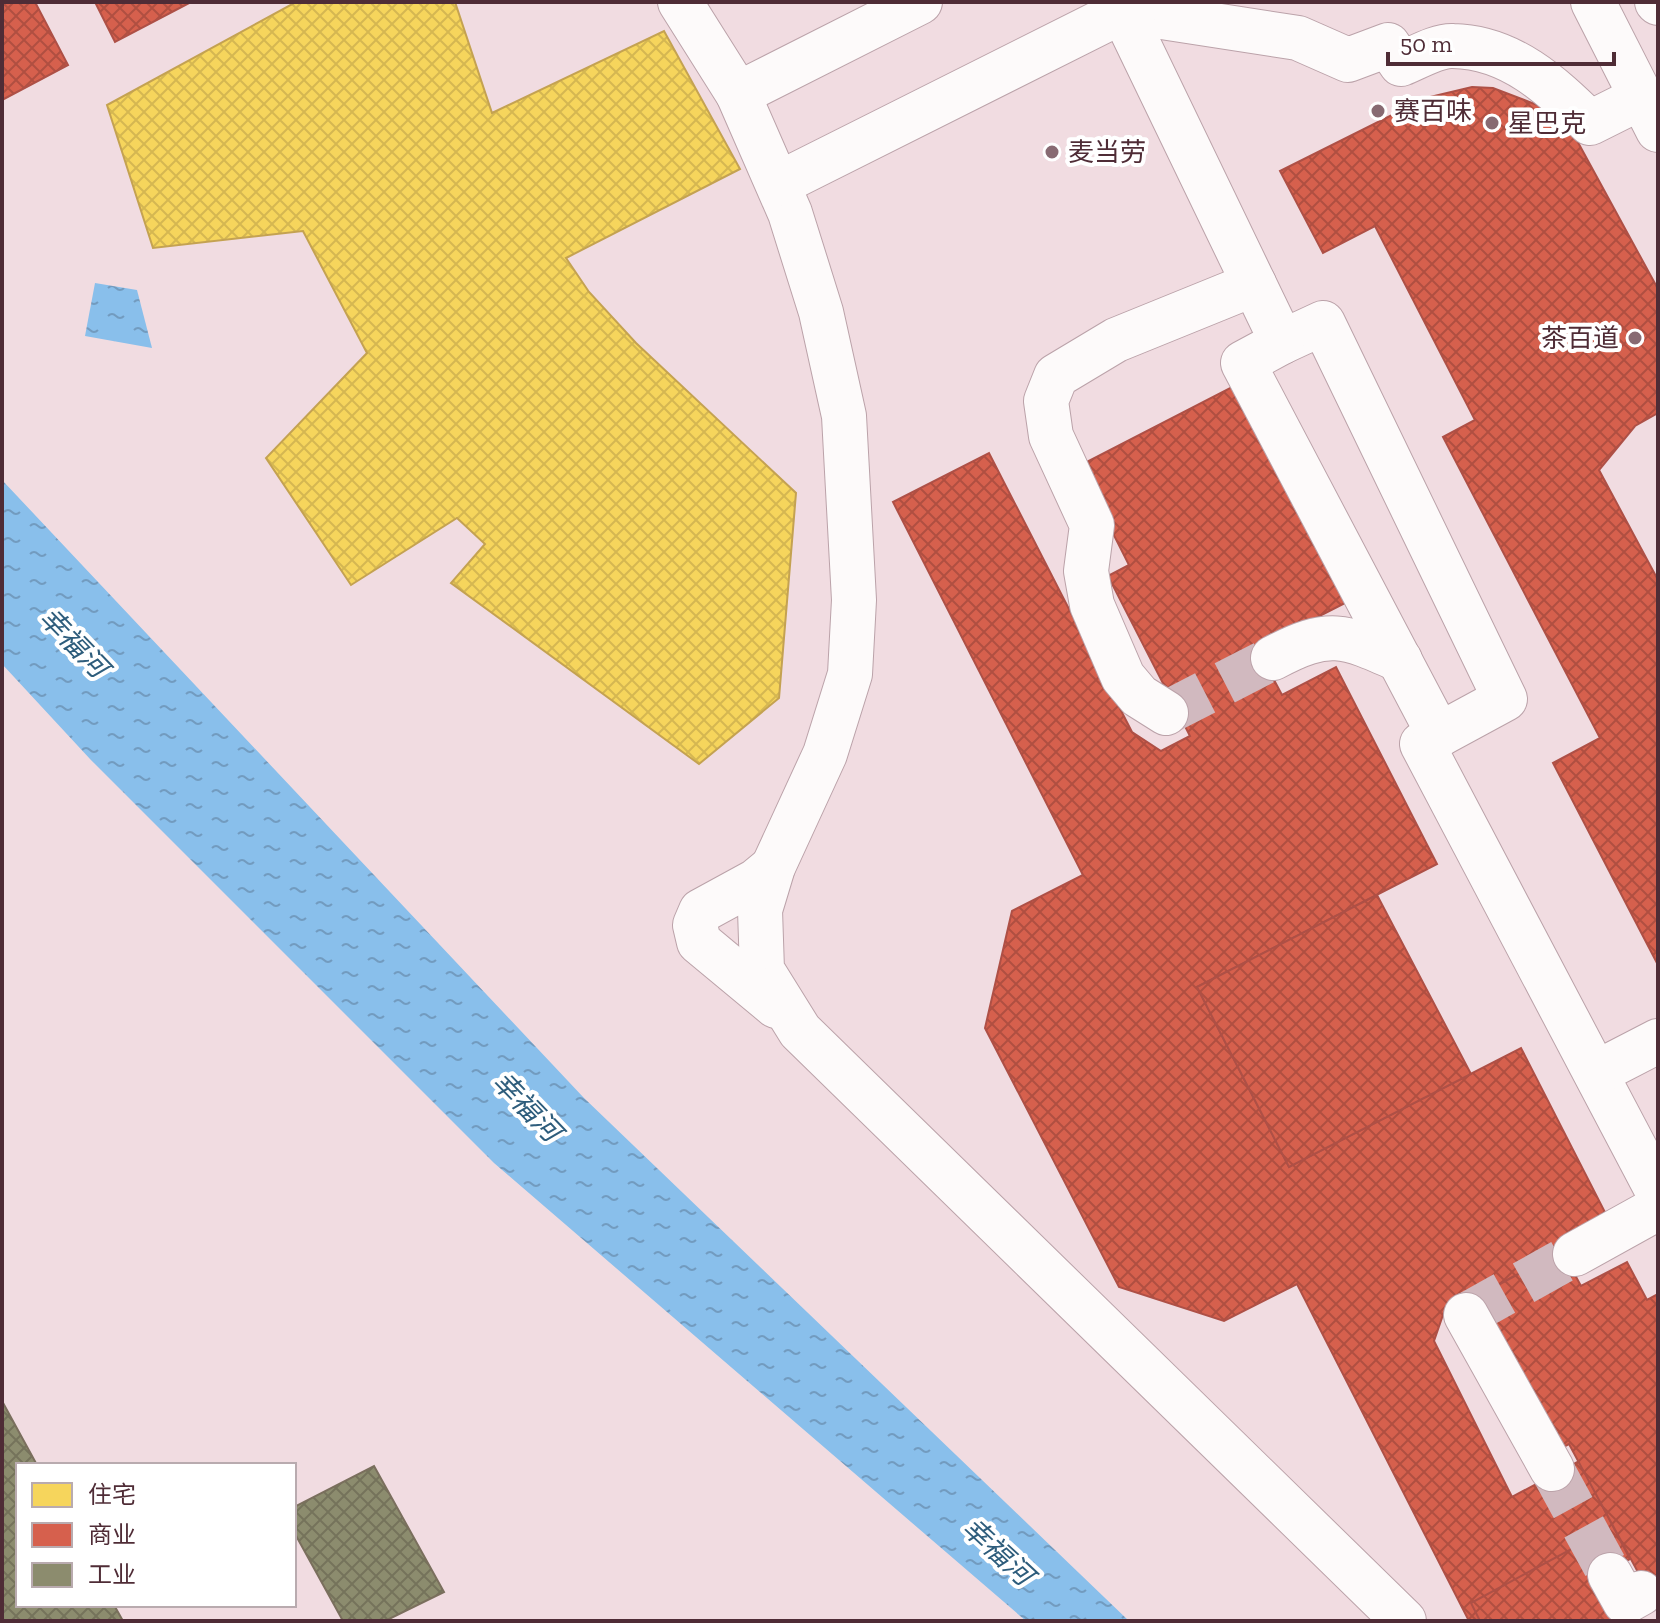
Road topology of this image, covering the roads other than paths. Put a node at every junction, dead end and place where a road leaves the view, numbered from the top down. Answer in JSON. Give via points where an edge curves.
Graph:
{"nodes":[{"id":1,"x":680,"y":2,"type":"edge"},
{"id":2,"x":920,"y":2,"type":"edge"},
{"id":3,"x":1593,"y":2,"type":"edge"},
{"id":4,"x":1127,"y":5,"type":"edge"},
{"id":5,"x":738,"y":94,"type":"junction"},
{"id":6,"x":1650,"y":113,"type":"edge"},
{"id":7,"x":778,"y":184,"type":"junction"},
{"id":8,"x":1254,"y":284,"type":"junction"},
{"id":9,"x":1282,"y":342,"type":"junction"},
{"id":10,"x":1273,"y":658,"type":"tunnel mouth"},
{"id":11,"x":1400,"y":660,"type":"junction"},
{"id":12,"x":1166,"y":713,"type":"dead end"},
{"id":13,"x":1439,"y":735,"type":"junction"},
{"id":14,"x":773,"y":867,"type":"junction"},
{"id":15,"x":790,"y":1017,"type":"junction"},
{"id":16,"x":1658,"y":1041,"type":"edge"},
{"id":17,"x":1596,"y":1073,"type":"junction"},
{"id":18,"x":1658,"y":1192,"type":"edge"},
{"id":19,"x":1658,"y":1208,"type":"edge"},
{"id":20,"x":1575,"y":1254,"type":"tunnel mouth"},
{"id":21,"x":1466,"y":1315,"type":"dead end"},
{"id":22,"x":1552,"y":1469,"type":"tunnel mouth"},
{"id":23,"x":1404,"y":1621,"type":"edge"}],
"edges":[{"from":1,"to":5,"type":"street"},
{"from":2,"to":5,"type":"street"},
{"from":3,"to":6,"type":"street"},
{"from":4,"to":6,"type":"street","via":[[1298,38],[1348,60],[1388,45],[1401,64],[1451,45],[1503,55],[1549,83],[1590,123]]},
{"from":4,"to":7,"type":"street"},
{"from":4,"to":8,"type":"street"},
{"from":5,"to":7,"type":"street"},
{"from":7,"to":14,"type":"street","via":[[821,312],[844,416],[854,600],[850,674],[825,754]]},
{"from":8,"to":9,"type":"street"},
{"from":8,"to":12,"type":"street","via":[[1116,340],[1056,376],[1046,401],[1051,436],[1092,525],[1086,571],[1092,605],[1123,677],[1139,696]]},
{"from":9,"to":11,"type":"street","via":[[1243,363]]},
{"from":9,"to":13,"type":"street","via":[[1323,323],[1505,699]]},
{"from":10,"to":11,"type":"street","via":[[1303,642],[1335,636]]},
{"from":11,"to":13,"type":"street"},
{"from":13,"to":17,"type":"street","via":[[1422,744]]},
{"from":14,"to":15,"type":"street","via":[[760,910],[762,970]]},
{"from":14,"to":15,"type":"street","via":[[701,911],[695,925],[699,942]]},
{"from":15,"to":23,"type":"street"},
{"from":16,"to":17,"type":"street"},
{"from":17,"to":18,"type":"street"},
{"from":19,"to":20,"type":"street"},
{"from":21,"to":22,"type":"street"}]}
